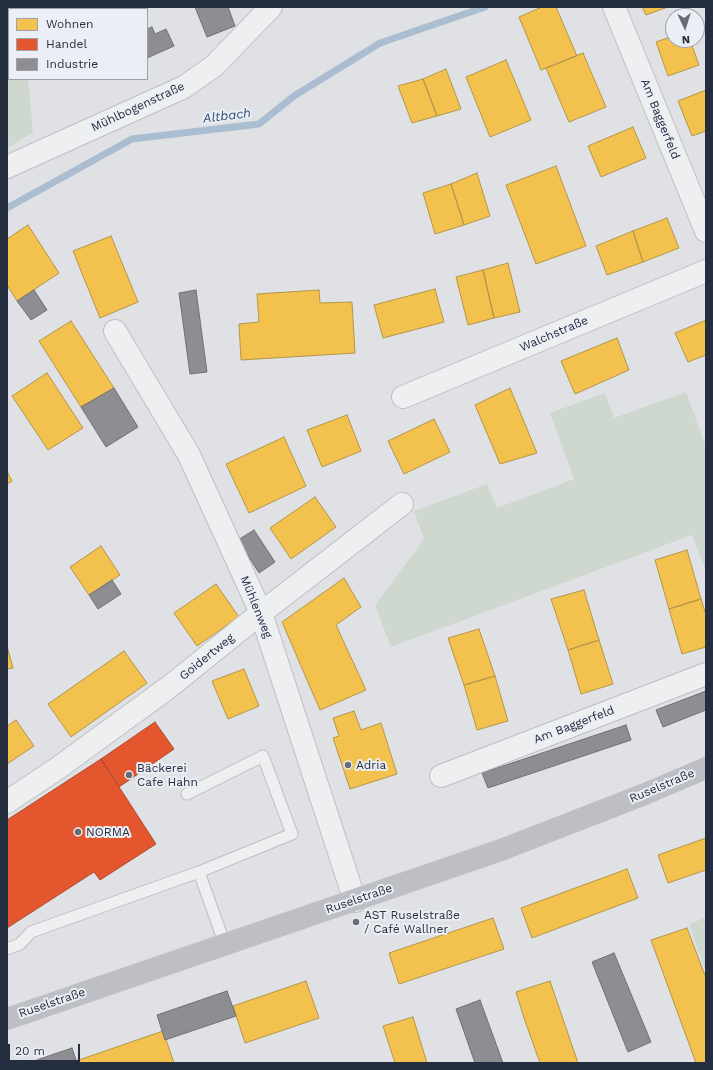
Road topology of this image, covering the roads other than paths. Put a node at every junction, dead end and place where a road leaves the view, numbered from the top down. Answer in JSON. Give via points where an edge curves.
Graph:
{"nodes":[{"id":1,"x":271,"y":7,"type":"edge"},
{"id":2,"x":614,"y":7,"type":"edge"},
{"id":3,"x":7,"y":167,"type":"edge"},
{"id":4,"x":706,"y":231,"type":"edge"},
{"id":5,"x":706,"y":271,"type":"edge"},
{"id":6,"x":115,"y":331,"type":"dead end"},
{"id":7,"x":403,"y":397,"type":"dead end"},
{"id":8,"x":402,"y":504,"type":"dead end"},
{"id":9,"x":261,"y":613,"type":"junction"},
{"id":10,"x":706,"y":674,"type":"edge"},
{"id":11,"x":706,"y":768,"type":"edge"},
{"id":12,"x":441,"y":776,"type":"dead end"},
{"id":13,"x":187,"y":794,"type":"dead end"},
{"id":14,"x":7,"y":802,"type":"edge"},
{"id":15,"x":199,"y":872,"type":"junction"},
{"id":16,"x":354,"y":901,"type":"junction"},
{"id":17,"x":225,"y":945,"type":"junction"},
{"id":18,"x":7,"y":949,"type":"edge"},
{"id":19,"x":7,"y":1019,"type":"edge"}],
"edges":[{"from":1,"to":3,"type":"street","name":"Mühlbogenstraße","via":[[214,66],[184,87]]},
{"from":2,"to":4,"type":"street","name":"Am Baggerfeld"},
{"from":5,"to":7,"type":"street","name":"Walchstraße"},
{"from":6,"to":9,"type":"street","name":"Mühlenweg","via":[[189,455]]},
{"from":8,"to":9,"type":"street","name":"Goidertweg"},
{"from":9,"to":14,"type":"street","name":"Goidertweg","via":[[157,696]]},
{"from":9,"to":16,"type":"street","name":"Mühlenweg"},
{"from":10,"to":12,"type":"street","name":"Am Baggerfeld"},
{"from":11,"to":16,"type":"main road","name":"Ruselstraße","via":[[501,850]]},
{"from":13,"to":15,"type":"lane","via":[[263,756],[292,834]]},
{"from":15,"to":17,"type":"lane"},
{"from":15,"to":18,"type":"lane","via":[[31,932],[20,944]]},
{"from":16,"to":17,"type":"main road","name":"Ruselstraße"},
{"from":17,"to":19,"type":"main road","name":"Ruselstraße"}]}
